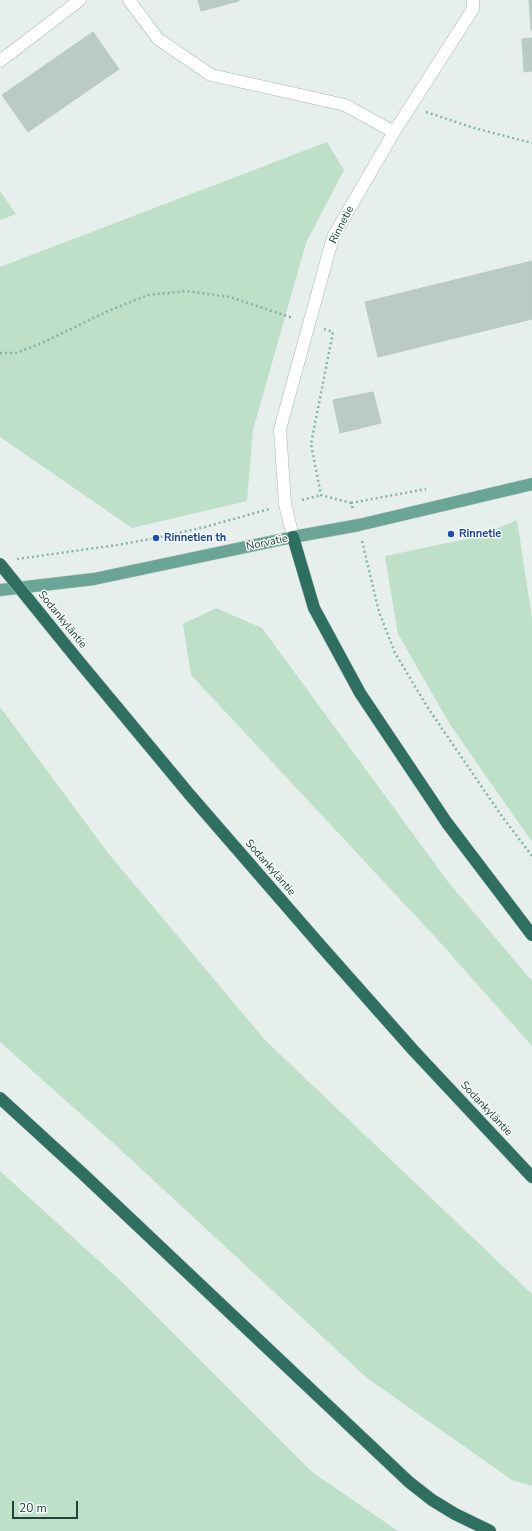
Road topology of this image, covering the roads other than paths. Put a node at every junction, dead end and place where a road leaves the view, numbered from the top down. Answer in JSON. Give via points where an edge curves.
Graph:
{"nodes":[{"id":1,"x":80,"y":0,"type":"edge"},
{"id":2,"x":129,"y":0,"type":"edge"},
{"id":3,"x":473,"y":0,"type":"edge"},
{"id":4,"x":0,"y":61,"type":"edge"},
{"id":5,"x":394,"y":132,"type":"junction"},
{"id":6,"x":532,"y":484,"type":"edge"},
{"id":7,"x":293,"y":537,"type":"junction"},
{"id":8,"x":0,"y":564,"type":"edge"},
{"id":9,"x":0,"y":590,"type":"edge"},
{"id":10,"x":532,"y":935,"type":"edge"},
{"id":11,"x":0,"y":1098,"type":"edge"},
{"id":12,"x":532,"y":1177,"type":"edge"},
{"id":13,"x":490,"y":1531,"type":"edge"}],
"edges":[{"from":1,"to":4,"type":"street"},
{"from":2,"to":5,"type":"street","via":[[158,39],[212,75],[345,105]]},
{"from":3,"to":5,"type":"street","name":"Rinnetie","via":[[473,9]]},
{"from":5,"to":7,"type":"street","name":"Rinnetie","via":[[333,237],[280,429],[285,504]]},
{"from":6,"to":7,"type":"main road","name":"Norvatie","via":[[359,525]]},
{"from":7,"to":9,"type":"main road","name":"Norvatie","via":[[94,579]]},
{"from":7,"to":10,"type":"highway","via":[[314,608],[360,693],[447,822]]},
{"from":8,"to":12,"type":"highway","name":"Sodankyläntie","bridge":true,"via":[[190,795],[414,1051]]},
{"from":11,"to":13,"type":"highway","via":[[409,1482],[455,1514]]}]}
